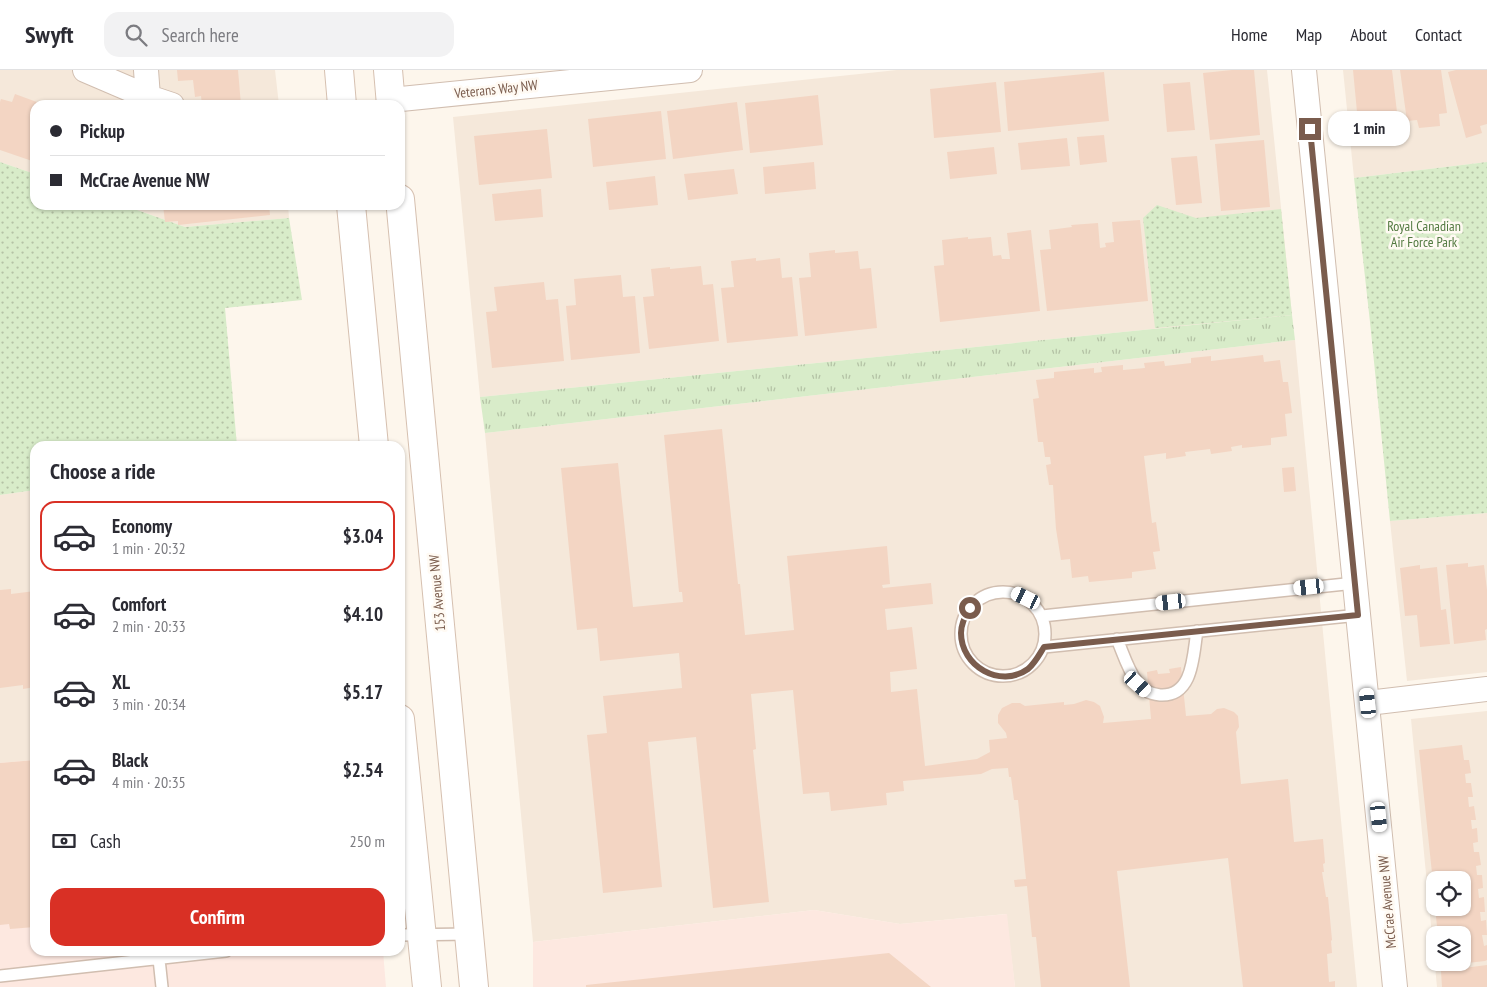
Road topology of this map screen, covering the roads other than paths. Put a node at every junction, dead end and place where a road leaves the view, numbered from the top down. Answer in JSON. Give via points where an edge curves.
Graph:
{"nodes":[{"id":1,"x":86,"y":70,"type":"edge"},
{"id":2,"x":146,"y":70,"type":"edge"},
{"id":3,"x":339,"y":70,"type":"edge"},
{"id":4,"x":388,"y":70,"type":"edge"},
{"id":5,"x":690,"y":70,"type":"edge"},
{"id":6,"x":1304,"y":70,"type":"edge"},
{"id":7,"x":148,"y":97,"type":"junction"},
{"id":8,"x":157,"y":100,"type":"edge"},
{"id":9,"x":341,"y":100,"type":"edge"},
{"id":10,"x":391,"y":100,"type":"edge"},
{"id":11,"x":405,"y":101,"type":"edge"},
{"id":12,"x":351,"y":210,"type":"edge"},
{"id":13,"x":401,"y":210,"type":"edge"},
{"id":14,"x":374,"y":441,"type":"edge"},
{"id":15,"x":1355,"y":583,"type":"junction"},
{"id":16,"x":1358,"y":615,"type":"junction"},
{"id":17,"x":1042,"y":616,"type":"junction"},
{"id":18,"x":1197,"y":631,"type":"junction"},
{"id":19,"x":1117,"y":639,"type":"junction"},
{"id":20,"x":1044,"y":647,"type":"junction"},
{"id":21,"x":1487,"y":690,"type":"edge"},
{"id":22,"x":1368,"y":703,"type":"junction"},
{"id":23,"x":405,"y":817,"type":"edge"},
{"id":24,"x":469,"y":934,"type":"junction"},
{"id":25,"x":411,"y":935,"type":"edge"},
{"id":26,"x":184,"y":956,"type":"edge"},
{"id":27,"x":159,"y":959,"type":"junction"},
{"id":28,"x":0,"y":976,"type":"edge"},
{"id":29,"x":162,"y":987,"type":"edge"},
{"id":30,"x":427,"y":987,"type":"edge"},
{"id":31,"x":474,"y":987,"type":"edge"},
{"id":32,"x":1395,"y":987,"type":"edge"}],
"edges":[{"from":1,"to":7,"type":"street"},
{"from":2,"to":7,"type":"street"},
{"from":3,"to":9,"type":"main road"},
{"from":4,"to":10,"type":"main road"},
{"from":5,"to":11,"type":"street","name":"Veterans Way NW"},
{"from":6,"to":15,"type":"street","name":"McCrae Avenue NW"},
{"from":7,"to":8,"type":"street"},
{"from":12,"to":14,"type":"main road"},
{"from":13,"to":24,"type":"main road","name":"153 Avenue NW"},
{"from":15,"to":16,"type":"street","name":"McCrae Avenue NW"},
{"from":15,"to":17,"type":"lane"},
{"from":16,"to":18,"type":"lane"},
{"from":16,"to":22,"type":"street","name":"McCrae Avenue NW"},
{"from":17,"to":20,"type":"lane"},
{"from":17,"to":20,"type":"lane","via":[[1026,598],[1016,593],[991,593],[970,608],[963,619],[961,632],[962,645],[977,668],[1002,677],[1028,669]]},
{"from":18,"to":19,"type":"lane"},
{"from":18,"to":19,"type":"lane","via":[[1186,682],[1164,695],[1154,694],[1138,684]]},
{"from":19,"to":20,"type":"lane"},
{"from":21,"to":22,"type":"street"},
{"from":22,"to":32,"type":"street","name":"McCrae Avenue NW"},
{"from":23,"to":25,"type":"main road"},
{"from":24,"to":25,"type":"lane"},
{"from":24,"to":31,"type":"main road","name":"153 Avenue NW"},
{"from":25,"to":30,"type":"main road"},
{"from":26,"to":27,"type":"lane"},
{"from":27,"to":28,"type":"lane"},
{"from":27,"to":29,"type":"lane"}]}
